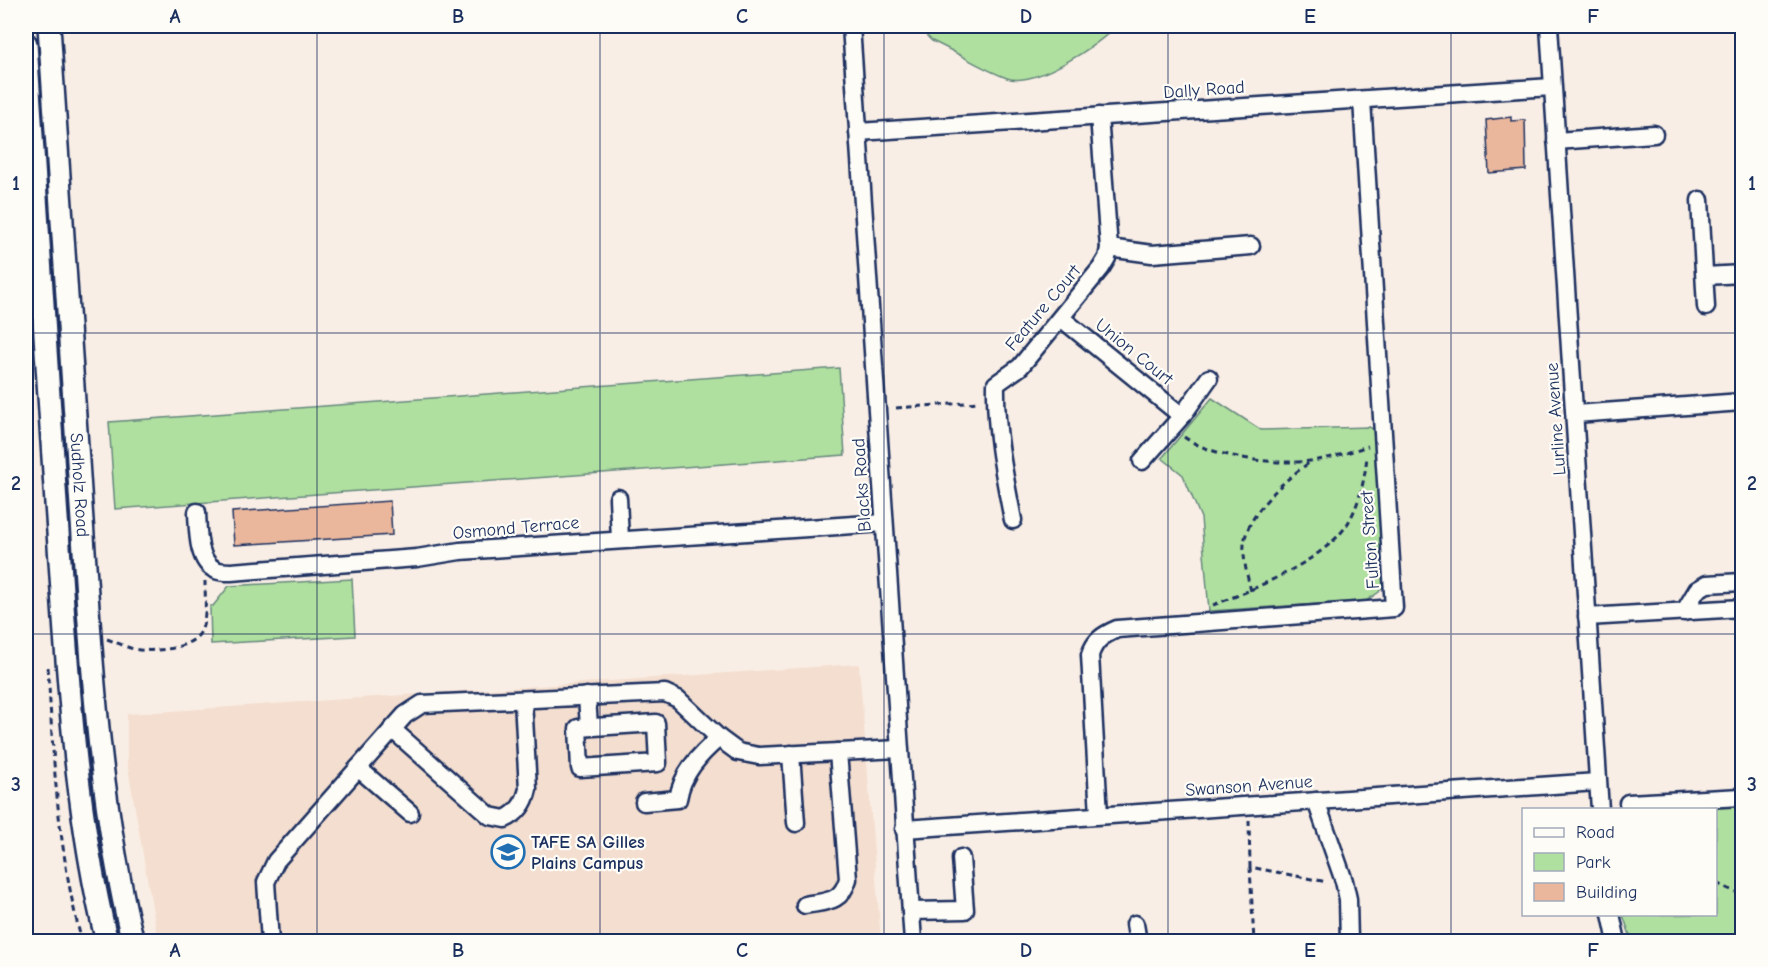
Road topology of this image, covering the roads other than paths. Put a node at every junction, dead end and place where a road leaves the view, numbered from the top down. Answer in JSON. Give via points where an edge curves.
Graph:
{"nodes":[{"id":1,"x":50,"y":26,"type":"edge"},
{"id":2,"x":851,"y":26,"type":"edge"},
{"id":3,"x":1548,"y":26,"type":"edge"},
{"id":4,"x":26,"y":44,"type":"edge"},
{"id":5,"x":1552,"y":87,"type":"junction"},
{"id":6,"x":1362,"y":100,"type":"junction"},
{"id":7,"x":1099,"y":116,"type":"junction"},
{"id":8,"x":858,"y":132,"type":"junction"},
{"id":9,"x":1654,"y":134,"type":"dead end"},
{"id":10,"x":1556,"y":141,"type":"junction"},
{"id":11,"x":1700,"y":200,"type":"dead end"},
{"id":12,"x":1251,"y":246,"type":"dead end"},
{"id":13,"x":1109,"y":248,"type":"junction"},
{"id":14,"x":1743,"y":274,"type":"edge"},
{"id":15,"x":1705,"y":276,"type":"junction"},
{"id":16,"x":1707,"y":307,"type":"dead end"},
{"id":17,"x":1061,"y":318,"type":"junction"},
{"id":18,"x":1209,"y":378,"type":"dead end"},
{"id":19,"x":1743,"y":402,"type":"edge"},
{"id":20,"x":1575,"y":414,"type":"junction"},
{"id":21,"x":1182,"y":416,"type":"junction"},
{"id":22,"x":1142,"y":461,"type":"dead end"},
{"id":23,"x":618,"y":498,"type":"dead end"},
{"id":24,"x":197,"y":512,"type":"dead end"},
{"id":25,"x":1013,"y":520,"type":"dead end"},
{"id":26,"x":884,"y":523,"type":"junction"},
{"id":27,"x":620,"y":539,"type":"junction"},
{"id":28,"x":1743,"y":582,"type":"edge"},
{"id":29,"x":1743,"y":608,"type":"edge"},
{"id":30,"x":1684,"y":612,"type":"junction"},
{"id":31,"x":1587,"y":617,"type":"junction"},
{"id":32,"x":587,"y":696,"type":"junction"},
{"id":33,"x":523,"y":700,"type":"junction"},
{"id":34,"x":589,"y":727,"type":"junction"},
{"id":35,"x":392,"y":729,"type":"junction"},
{"id":36,"x":719,"y":738,"type":"junction"},
{"id":37,"x":899,"y":749,"type":"junction"},
{"id":38,"x":838,"y":752,"type":"junction"},
{"id":39,"x":791,"y":754,"type":"junction"},
{"id":40,"x":357,"y":768,"type":"junction"},
{"id":41,"x":1597,"y":782,"type":"junction"},
{"id":42,"x":1743,"y":797,"type":"edge"},
{"id":43,"x":1316,"y":801,"type":"junction"},
{"id":44,"x":644,"y":802,"type":"dead end"},
{"id":45,"x":1628,"y":803,"type":"dead end"},
{"id":46,"x":1660,"y":805,"type":"edge"},
{"id":47,"x":1600,"y":808,"type":"edge"},
{"id":48,"x":410,"y":813,"type":"dead end"},
{"id":49,"x":1099,"y":815,"type":"junction"},
{"id":50,"x":796,"y":823,"type":"dead end"},
{"id":51,"x":904,"y":829,"type":"junction"},
{"id":52,"x":961,"y":858,"type":"dead end"},
{"id":53,"x":806,"y":905,"type":"dead end"},
{"id":54,"x":910,"y":911,"type":"junction"},
{"id":55,"x":1611,"y":916,"type":"edge"},
{"id":56,"x":1135,"y":924,"type":"dead end"},
{"id":57,"x":107,"y":942,"type":"edge"},
{"id":58,"x":133,"y":942,"type":"edge"},
{"id":59,"x":270,"y":942,"type":"edge"},
{"id":60,"x":913,"y":942,"type":"edge"},
{"id":61,"x":1138,"y":942,"type":"edge"},
{"id":62,"x":1349,"y":942,"type":"edge"},
{"id":63,"x":1617,"y":942,"type":"edge"}],
"edges":[{"from":1,"to":58,"type":"main road","name":"Sudholz Road","via":[[99,741],[119,879]]},
{"from":2,"to":8,"type":"street","name":"Blacks Road"},
{"from":3,"to":5,"type":"street","name":"Lurline Avenue"},
{"from":4,"to":57,"type":"main road","name":"Sudholz Road","via":[[72,726],[86,838]]},
{"from":5,"to":6,"type":"street","name":"Dally Road"},
{"from":5,"to":10,"type":"street","name":"Lurline Avenue"},
{"from":6,"to":7,"type":"street","name":"Dally Road"},
{"from":6,"to":49,"type":"street","name":"Fulton Street","via":[[1394,608],[1117,629],[1105,634],[1090,655]]},
{"from":7,"to":8,"type":"street","name":"Dally Road"},
{"from":7,"to":13,"type":"street"},
{"from":8,"to":26,"type":"street","name":"Blacks Road"},
{"from":9,"to":10,"type":"street"},
{"from":10,"to":20,"type":"street","name":"Lurline Avenue"},
{"from":11,"to":15,"type":"street"},
{"from":12,"to":13,"type":"street","via":[[1152,254]]},
{"from":13,"to":17,"type":"street","name":"Feature Court","via":[[1101,268]]},
{"from":14,"to":15,"type":"street"},
{"from":15,"to":16,"type":"street"},
{"from":17,"to":21,"type":"street","name":"Union Court"},
{"from":17,"to":25,"type":"street","name":"Feature Court","via":[[1020,366],[996,384],[999,449]]},
{"from":18,"to":21,"type":"street"},
{"from":19,"to":20,"type":"street"},
{"from":20,"to":31,"type":"street","name":"Lurline Avenue"},
{"from":21,"to":22,"type":"street"},
{"from":23,"to":27,"type":"street"},
{"from":24,"to":27,"type":"street","name":"Osmond Terrace","via":[[200,549],[216,570],[231,572]]},
{"from":26,"to":27,"type":"street","name":"Osmond Terrace"},
{"from":26,"to":37,"type":"street","name":"Blacks Road"},
{"from":28,"to":30,"type":"street","via":[[1707,584],[1697,590]]},
{"from":29,"to":30,"type":"street"},
{"from":30,"to":31,"type":"street"},
{"from":31,"to":41,"type":"street","name":"Lurline Avenue"},
{"from":32,"to":33,"type":"street"},
{"from":32,"to":34,"type":"street"},
{"from":32,"to":36,"type":"street","via":[[665,693],[678,699]]},
{"from":33,"to":35,"type":"street","via":[[422,704]]},
{"from":33,"to":35,"type":"street","via":[[528,789],[517,811],[505,819],[490,816]]},
{"from":34,"to":34,"type":"street","via":[[656,723],[658,763],[580,768],[578,728]]},
{"from":35,"to":40,"type":"street"},
{"from":36,"to":39,"type":"street","via":[[738,752],[759,756]]},
{"from":36,"to":44,"type":"street","via":[[682,781],[678,799]]},
{"from":37,"to":38,"type":"street"},
{"from":37,"to":51,"type":"street","name":"Blacks Road"},
{"from":38,"to":39,"type":"street"},
{"from":38,"to":53,"type":"street","via":[[848,879],[842,894],[834,899]]},
{"from":39,"to":50,"type":"street"},
{"from":40,"to":48,"type":"street"},
{"from":40,"to":59,"type":"street","via":[[276,861],[266,882]]},
{"from":41,"to":43,"type":"street","name":"Swanson Avenue"},
{"from":41,"to":47,"type":"street","name":"Lurline Avenue"},
{"from":42,"to":46,"type":"street"},
{"from":43,"to":49,"type":"street","name":"Swanson Avenue"},
{"from":43,"to":62,"type":"street","via":[[1344,881]]},
{"from":45,"to":46,"type":"street"},
{"from":49,"to":51,"type":"street","name":"Swanson Avenue"},
{"from":51,"to":54,"type":"street","name":"Blacks Road"},
{"from":52,"to":54,"type":"street","via":[[964,910]]},
{"from":54,"to":60,"type":"street","name":"Blacks Road"},
{"from":55,"to":63,"type":"street"},
{"from":56,"to":61,"type":"street"}]}
